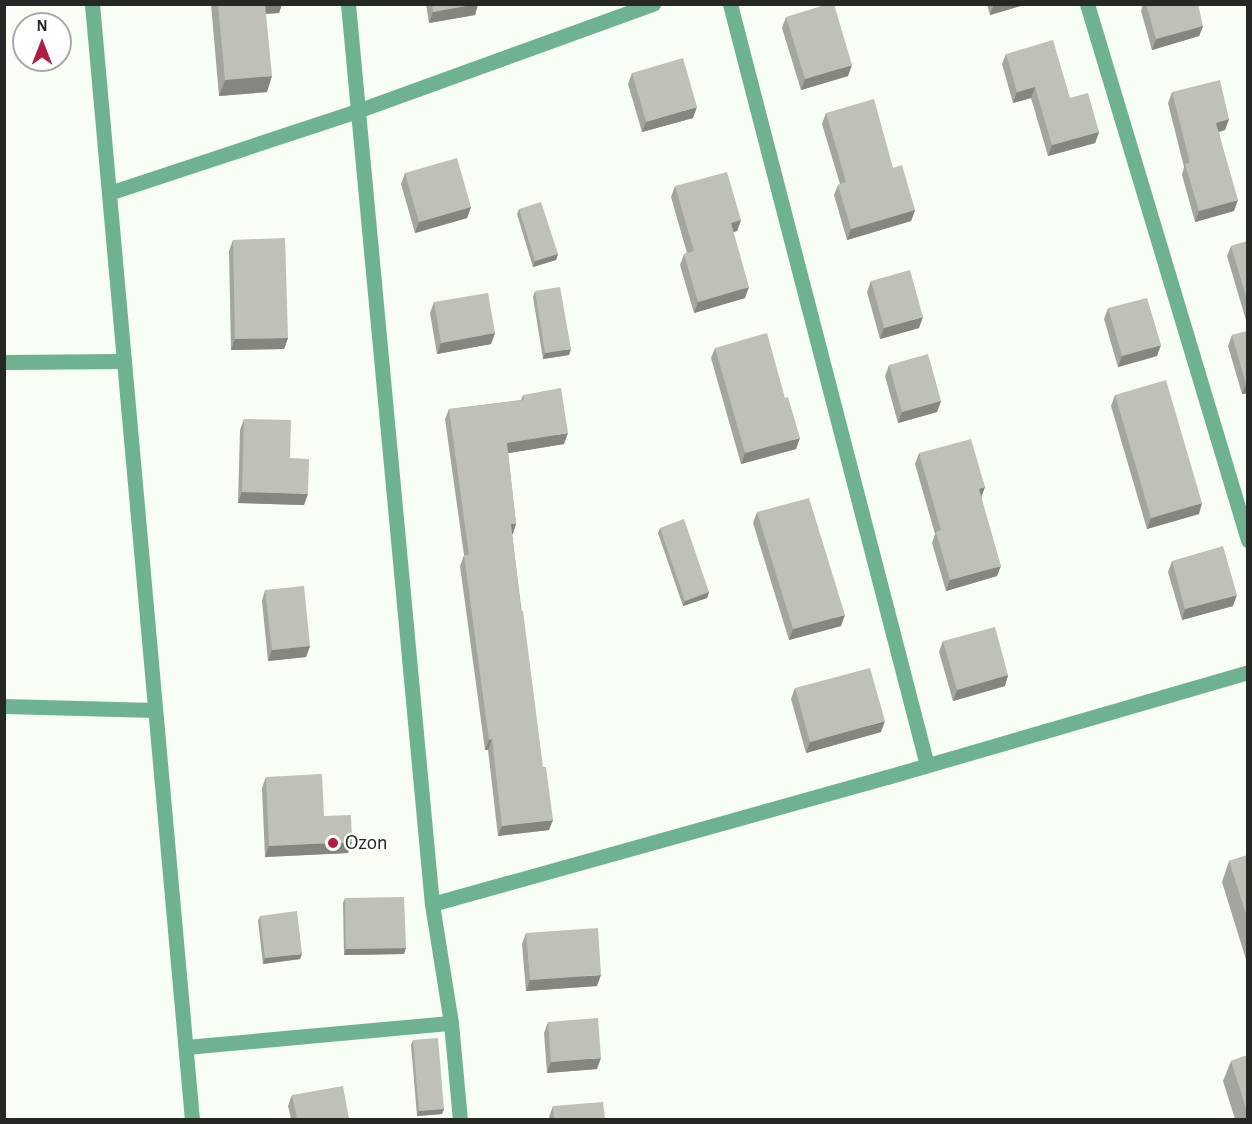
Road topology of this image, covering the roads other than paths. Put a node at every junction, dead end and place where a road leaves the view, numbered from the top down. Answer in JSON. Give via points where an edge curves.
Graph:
{"nodes":[{"id":1,"x":92,"y":4,"type":"edge"},
{"id":2,"x":348,"y":4,"type":"edge"},
{"id":3,"x":653,"y":4,"type":"edge"},
{"id":4,"x":730,"y":4,"type":"edge"},
{"id":5,"x":1087,"y":4,"type":"edge"},
{"id":6,"x":357,"y":111,"type":"junction"},
{"id":7,"x":109,"y":193,"type":"junction"},
{"id":8,"x":123,"y":361,"type":"junction"},
{"id":9,"x":4,"y":362,"type":"edge"},
{"id":10,"x":1248,"y":540,"type":"edge"},
{"id":11,"x":1248,"y":672,"type":"edge"},
{"id":12,"x":4,"y":706,"type":"edge"},
{"id":13,"x":155,"y":710,"type":"junction"},
{"id":14,"x":927,"y":765,"type":"junction"},
{"id":15,"x":432,"y":904,"type":"junction"},
{"id":16,"x":451,"y":1023,"type":"junction"},
{"id":17,"x":186,"y":1047,"type":"junction"},
{"id":18,"x":192,"y":1119,"type":"edge"},
{"id":19,"x":460,"y":1119,"type":"edge"}],
"edges":[{"from":1,"to":7,"type":"street"},
{"from":2,"to":6,"type":"street"},
{"from":3,"to":6,"type":"street"},
{"from":4,"to":14,"type":"street"},
{"from":5,"to":10,"type":"street"},
{"from":6,"to":7,"type":"street"},
{"from":6,"to":15,"type":"street"},
{"from":7,"to":8,"type":"street"},
{"from":8,"to":9,"type":"street"},
{"from":8,"to":13,"type":"street"},
{"from":11,"to":14,"type":"street"},
{"from":12,"to":13,"type":"street"},
{"from":13,"to":17,"type":"street"},
{"from":14,"to":15,"type":"street"},
{"from":15,"to":16,"type":"street"},
{"from":16,"to":17,"type":"street"},
{"from":16,"to":19,"type":"street"},
{"from":17,"to":18,"type":"street"}]}
